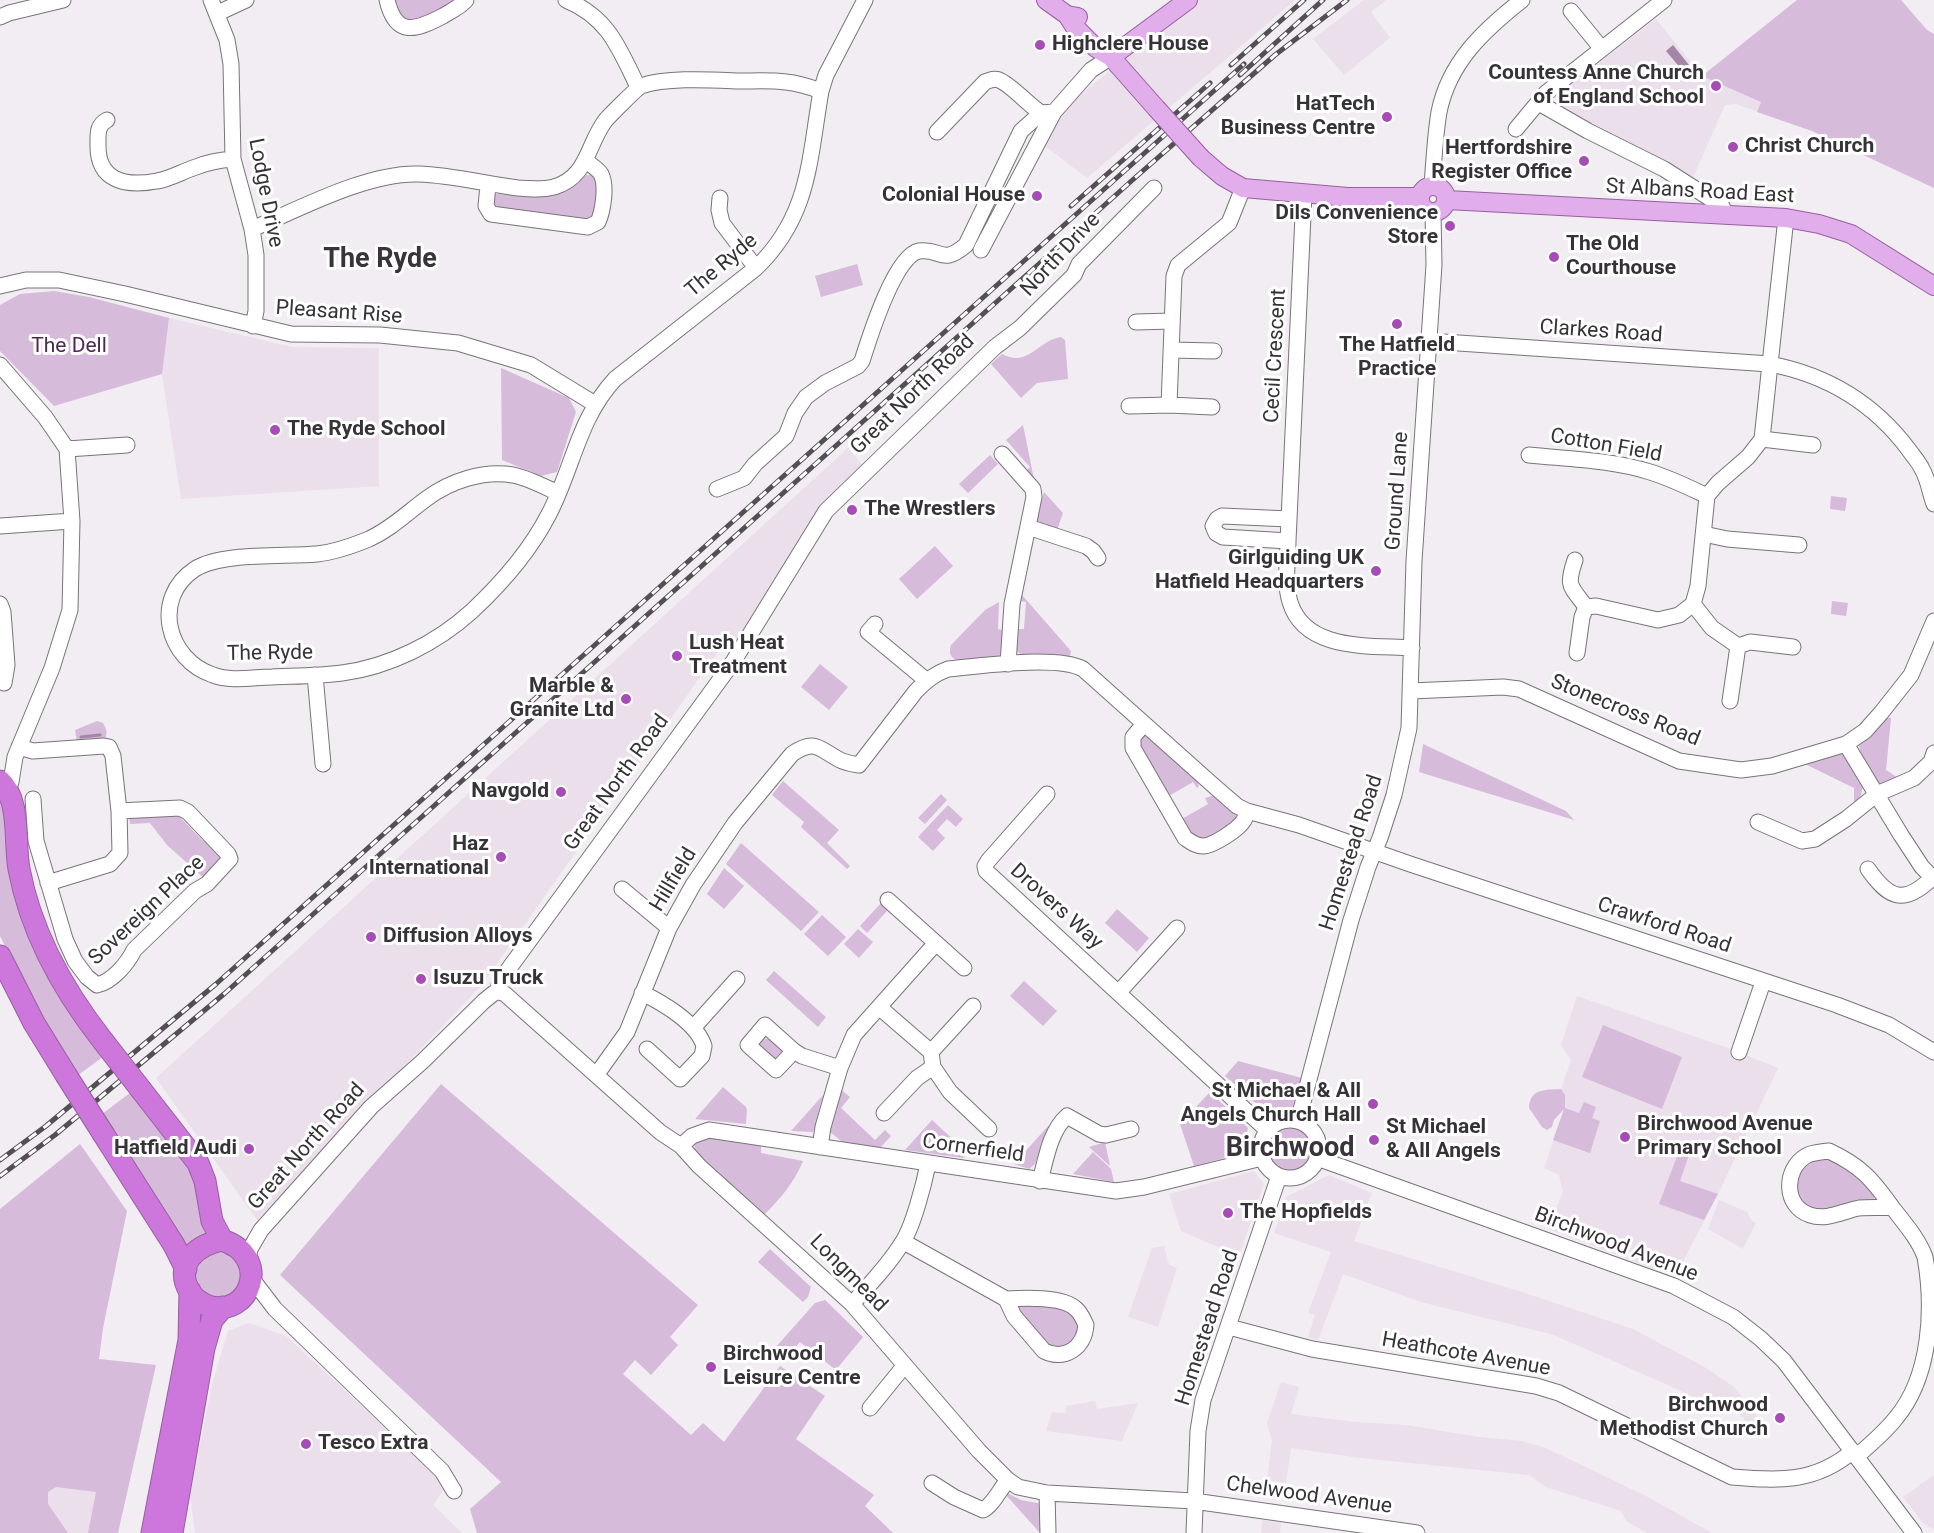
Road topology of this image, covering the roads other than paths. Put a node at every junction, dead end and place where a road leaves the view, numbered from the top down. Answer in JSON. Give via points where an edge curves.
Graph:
{"nodes":[{"id":1,"x":63,"y":0,"type":"edge"},
{"id":2,"x":246,"y":0,"type":"edge"},
{"id":3,"x":387,"y":0,"type":"edge"},
{"id":4,"x":466,"y":0,"type":"edge"},
{"id":5,"x":566,"y":0,"type":"edge"},
{"id":6,"x":866,"y":0,"type":"edge"},
{"id":7,"x":1046,"y":0,"type":"edge"},
{"id":8,"x":1188,"y":0,"type":"edge"},
{"id":9,"x":1522,"y":0,"type":"edge"},
{"id":10,"x":1662,"y":1,"type":"edge"},
{"id":11,"x":214,"y":7,"type":"edge"},
{"id":12,"x":1571,"y":11,"type":"dead end"},
{"id":13,"x":0,"y":17,"type":"edge"},
{"id":14,"x":1602,"y":49,"type":"junction"},
{"id":15,"x":1111,"y":57,"type":"junction"},
{"id":16,"x":638,"y":87,"type":"junction"},
{"id":17,"x":821,"y":91,"type":"junction"},
{"id":18,"x":1539,"y":103,"type":"junction"},
{"id":19,"x":1048,"y":112,"type":"junction"},
{"id":20,"x":107,"y":120,"type":"dead end"},
{"id":21,"x":1516,"y":129,"type":"dead end"},
{"id":22,"x":937,"y":132,"type":"dead end"},
{"id":23,"x":233,"y":159,"type":"junction"},
{"id":24,"x":586,"y":161,"type":"junction"},
{"id":25,"x":488,"y":185,"type":"junction"},
{"id":26,"x":1154,"y":188,"type":"dead end"},
{"id":27,"x":1244,"y":188,"type":"junction"},
{"id":28,"x":1426,"y":191,"type":"junction"},
{"id":29,"x":1304,"y":194,"type":"junction"},
{"id":30,"x":720,"y":198,"type":"dead end"},
{"id":31,"x":1447,"y":200,"type":"junction"},
{"id":32,"x":1433,"y":213,"type":"junction"},
{"id":33,"x":1725,"y":215,"type":"junction"},
{"id":34,"x":1786,"y":218,"type":"junction"},
{"id":35,"x":252,"y":229,"type":"junction"},
{"id":36,"x":981,"y":250,"type":"dead end"},
{"id":37,"x":756,"y":268,"type":"junction"},
{"id":38,"x":0,"y":286,"type":"edge"},
{"id":39,"x":1934,"y":286,"type":"edge"},
{"id":40,"x":1172,"y":321,"type":"junction"},
{"id":41,"x":1136,"y":322,"type":"dead end"},
{"id":42,"x":253,"y":326,"type":"junction"},
{"id":43,"x":1429,"y":341,"type":"junction"},
{"id":44,"x":995,"y":347,"type":"joint"},
{"id":45,"x":1171,"y":350,"type":"junction"},
{"id":46,"x":1215,"y":351,"type":"dead end"},
{"id":47,"x":1770,"y":364,"type":"junction"},
{"id":48,"x":0,"y":365,"type":"edge"},
{"id":49,"x":595,"y":404,"type":"junction"},
{"id":50,"x":1169,"y":405,"type":"junction"},
{"id":51,"x":1129,"y":406,"type":"dead end"},
{"id":52,"x":1212,"y":407,"type":"dead end"},
{"id":53,"x":1762,"y":439,"type":"junction"},
{"id":54,"x":127,"y":445,"type":"dead end"},
{"id":55,"x":1813,"y":445,"type":"dead end"},
{"id":56,"x":67,"y":449,"type":"junction"},
{"id":57,"x":1002,"y":454,"type":"dead end"},
{"id":58,"x":1529,"y":454,"type":"dead end"},
{"id":59,"x":1928,"y":466,"type":"edge"},
{"id":60,"x":717,"y":489,"type":"dead end"},
{"id":61,"x":558,"y":493,"type":"junction"},
{"id":62,"x":1707,"y":496,"type":"junction"},
{"id":63,"x":1934,"y":504,"type":"edge"},
{"id":64,"x":1289,"y":519,"type":"junction"},
{"id":65,"x":72,"y":521,"type":"junction"},
{"id":66,"x":0,"y":526,"type":"edge"},
{"id":67,"x":1028,"y":527,"type":"junction"},
{"id":68,"x":1704,"y":534,"type":"junction"},
{"id":69,"x":1288,"y":541,"type":"junction"},
{"id":70,"x":1799,"y":545,"type":"dead end"},
{"id":71,"x":1098,"y":558,"type":"dead end"},
{"id":72,"x":1575,"y":560,"type":"dead end"},
{"id":73,"x":0,"y":604,"type":"edge"},
{"id":74,"x":1693,"y":604,"type":"junction"},
{"id":75,"x":1586,"y":607,"type":"junction"},
{"id":76,"x":1934,"y":621,"type":"edge"},
{"id":77,"x":875,"y":624,"type":"dead end"},
{"id":78,"x":1738,"y":646,"type":"junction"},
{"id":79,"x":1793,"y":647,"type":"dead end"},
{"id":80,"x":1412,"y":648,"type":"junction"},
{"id":81,"x":1577,"y":653,"type":"dead end"},
{"id":82,"x":1008,"y":664,"type":"junction"},
{"id":83,"x":315,"y":675,"type":"junction"},
{"id":84,"x":926,"y":680,"type":"junction"},
{"id":85,"x":4,"y":683,"type":"dead end"},
{"id":86,"x":1411,"y":691,"type":"junction"},
{"id":87,"x":1730,"y":701,"type":"dead end"},
{"id":88,"x":1144,"y":724,"type":"junction"},
{"id":89,"x":1846,"y":744,"type":"junction"},
{"id":90,"x":17,"y":752,"type":"junction"},
{"id":91,"x":1934,"y":753,"type":"edge"},
{"id":92,"x":322,"y":764,"type":"dead end"},
{"id":93,"x":0,"y":766,"type":"edge"},
{"id":94,"x":1400,"y":772,"type":"joint"},
{"id":95,"x":4,"y":785,"type":"edge"},
{"id":96,"x":1047,"y":794,"type":"dead end"},
{"id":97,"x":1877,"y":794,"type":"junction"},
{"id":98,"x":33,"y":800,"type":"dead end"},
{"id":99,"x":119,"y":811,"type":"junction"},
{"id":100,"x":1247,"y":811,"type":"junction"},
{"id":101,"x":1758,"y":822,"type":"dead end"},
{"id":102,"x":1375,"y":850,"type":"junction"},
{"id":103,"x":1868,"y":869,"type":"dead end"},
{"id":104,"x":1933,"y":879,"type":"edge"},
{"id":105,"x":48,"y":883,"type":"junction"},
{"id":106,"x":622,"y":889,"type":"dead end"},
{"id":107,"x":888,"y":900,"type":"dead end"},
{"id":108,"x":669,"y":928,"type":"junction"},
{"id":109,"x":1177,"y":928,"type":"dead end"},
{"id":110,"x":936,"y":943,"type":"junction"},
{"id":111,"x":0,"y":956,"type":"edge"},
{"id":112,"x":964,"y":968,"type":"dead end"},
{"id":113,"x":737,"y":979,"type":"dead end"},
{"id":114,"x":1763,"y":982,"type":"junction"},
{"id":115,"x":499,"y":992,"type":"junction"},
{"id":116,"x":1119,"y":992,"type":"junction"},
{"id":117,"x":642,"y":993,"type":"junction"},
{"id":118,"x":972,"y":1006,"type":"dead end"},
{"id":119,"x":879,"y":1007,"type":"junction"},
{"id":120,"x":693,"y":1028,"type":"junction"},
{"id":121,"x":647,"y":1049,"type":"dead end"},
{"id":122,"x":794,"y":1051,"type":"dead end"},
{"id":123,"x":1739,"y":1052,"type":"dead end"},
{"id":124,"x":1934,"y":1052,"type":"edge"},
{"id":125,"x":932,"y":1059,"type":"junction"},
{"id":126,"x":840,"y":1068,"type":"junction"},
{"id":127,"x":597,"y":1074,"type":"junction"},
{"id":128,"x":884,"y":1113,"type":"dead end"},
{"id":129,"x":1298,"y":1121,"type":"junction"},
{"id":130,"x":989,"y":1129,"type":"dead end"},
{"id":131,"x":1131,"y":1129,"type":"dead end"},
{"id":132,"x":1267,"y":1130,"type":"junction"},
{"id":133,"x":681,"y":1146,"type":"junction"},
{"id":134,"x":820,"y":1147,"type":"junction"},
{"id":135,"x":1262,"y":1158,"type":"junction"},
{"id":136,"x":1317,"y":1158,"type":"junction"},
{"id":137,"x":928,"y":1164,"type":"junction"},
{"id":138,"x":1279,"y":1176,"type":"junction"},
{"id":139,"x":1040,"y":1180,"type":"junction"},
{"id":140,"x":1892,"y":1208,"type":"junction"},
{"id":141,"x":261,"y":1230,"type":"junction"},
{"id":142,"x":226,"y":1241,"type":"junction"},
{"id":143,"x":904,"y":1242,"type":"junction"},
{"id":144,"x":250,"y":1268,"type":"junction"},
{"id":145,"x":186,"y":1269,"type":"junction"},
{"id":146,"x":190,"y":1291,"type":"junction"},
{"id":147,"x":1006,"y":1299,"type":"junction"},
{"id":148,"x":232,"y":1303,"type":"junction"},
{"id":149,"x":852,"y":1304,"type":"junction"},
{"id":150,"x":275,"y":1309,"type":"junction"},
{"id":151,"x":1229,"y":1327,"type":"junction"},
{"id":152,"x":905,"y":1365,"type":"junction"},
{"id":153,"x":870,"y":1408,"type":"dead end"},
{"id":154,"x":1855,"y":1454,"type":"junction"},
{"id":155,"x":1008,"y":1480,"type":"junction"},
{"id":156,"x":932,"y":1483,"type":"dead end"},
{"id":157,"x":454,"y":1491,"type":"dead end"},
{"id":158,"x":1047,"y":1492,"type":"junction"},
{"id":159,"x":1194,"y":1501,"type":"junction"},
{"id":160,"x":152,"y":1533,"type":"edge"},
{"id":161,"x":172,"y":1533,"type":"edge"},
{"id":162,"x":1048,"y":1533,"type":"edge"},
{"id":163,"x":1194,"y":1533,"type":"edge"},
{"id":164,"x":1418,"y":1533,"type":"edge"},
{"id":165,"x":1914,"y":1533,"type":"edge"}],
"edges":[{"from":1,"to":13,"type":"street"},
{"from":2,"to":11,"type":"street"},
{"from":3,"to":4,"type":"street","via":[[399,24],[413,28],[424,26]]},
{"from":5,"to":16,"type":"street","via":[[598,18]]},
{"from":6,"to":17,"type":"street","name":"The Ryde"},
{"from":7,"to":15,"type":"main road","via":[[1100,35],[1111,46]]},
{"from":8,"to":15,"type":"main road"},
{"from":9,"to":28,"type":"street","via":[[1480,35],[1448,84]]},
{"from":10,"to":14,"type":"street"},
{"from":11,"to":23,"type":"street","name":"Lodge Drive","via":[[227,40],[231,64]]},
{"from":12,"to":14,"type":"street"},
{"from":14,"to":18,"type":"street","via":[[1546,93]]},
{"from":15,"to":19,"type":"street","via":[[1091,70]]},
{"from":15,"to":27,"type":"main road","bridge":true,"via":[[1201,158]]},
{"from":16,"to":17,"type":"street","via":[[692,80],[786,82]]},
{"from":16,"to":24,"type":"street","via":[[606,120]]},
{"from":17,"to":37,"type":"street","name":"The Ryde","via":[[801,203],[785,235]]},
{"from":18,"to":21,"type":"street"},
{"from":18,"to":33,"type":"street","via":[[1664,169],[1722,206]]},
{"from":19,"to":22,"type":"street","via":[[1029,105],[1002,81],[993,79],[985,82]]},
{"from":19,"to":36,"type":"street"},
{"from":19,"to":60,"type":"street","via":[[1021,131],[966,245],[946,256],[919,251],[910,254],[887,293],[858,366],[816,388],[795,413],[786,436],[744,478]]},
{"from":20,"to":23,"type":"street","via":[[99,128],[98,158],[105,172],[118,180],[158,181],[207,163]]},
{"from":23,"to":35,"type":"street","name":"Lodge Drive"},
{"from":24,"to":25,"type":"street","via":[[576,174],[555,187]]},
{"from":24,"to":25,"type":"street","via":[[601,174],[604,186],[601,217],[588,227],[491,214],[486,206]]},
{"from":25,"to":35,"type":"street","via":[[445,176],[391,176],[365,182]]},
{"from":26,"to":44,"type":"street","name":"North Drive","via":[[1079,264],[1074,276]]},
{"from":27,"to":29,"type":"main road"},
{"from":27,"to":40,"type":"street","via":[[1229,223],[1178,265]]},
{"from":28,"to":29,"type":"main road","via":[[1348,197]]},
{"from":28,"to":31,"type":"main road","via":[[1437,186]]},
{"from":28,"to":32,"type":"main road","via":[[1423,208]]},
{"from":29,"to":64,"type":"street","name":"Cecil Crescent"},
{"from":30,"to":37,"type":"street","via":[[722,223]]},
{"from":31,"to":32,"type":"main road","via":[[1442,209]]},
{"from":31,"to":33,"type":"main road","name":"St Albans Road East"},
{"from":32,"to":43,"type":"street","name":"Ground Lane"},
{"from":33,"to":34,"type":"main road","name":"St Albans Road East"},
{"from":34,"to":39,"type":"main road","name":"St Albans Road East","via":[[1851,234]]},
{"from":34,"to":47,"type":"street"},
{"from":35,"to":42,"type":"street","name":"Lodge Drive","via":[[256,255]]},
{"from":37,"to":49,"type":"street","name":"The Ryde","via":[[615,379]]},
{"from":38,"to":42,"type":"street","name":"Pleasant Rise","via":[[26,280],[59,280]]},
{"from":40,"to":41,"type":"street"},
{"from":40,"to":45,"type":"street"},
{"from":42,"to":49,"type":"street","name":"Pleasant Rise","via":[[291,334],[380,335],[458,343],[531,365]]},
{"from":43,"to":47,"type":"street","name":"Clarkes Road"},
{"from":43,"to":80,"type":"street","name":"Ground Lane"},
{"from":44,"to":115,"type":"street","name":"Great North Road","via":[[826,511],[733,662],[502,978]]},
{"from":45,"to":46,"type":"street"},
{"from":45,"to":50,"type":"street"},
{"from":47,"to":53,"type":"street"},
{"from":47,"to":59,"type":"street","via":[[1819,377],[1843,389],[1872,410]]},
{"from":48,"to":56,"type":"street"},
{"from":49,"to":61,"type":"street","name":"The Ryde"},
{"from":50,"to":51,"type":"street"},
{"from":50,"to":52,"type":"street"},
{"from":53,"to":55,"type":"street"},
{"from":53,"to":62,"type":"street","via":[[1746,460]]},
{"from":54,"to":56,"type":"street"},
{"from":56,"to":65,"type":"street"},
{"from":57,"to":67,"type":"street","via":[[1033,489]]},
{"from":58,"to":62,"type":"street","name":"Cotton Field","via":[[1649,471]]},
{"from":59,"to":63,"type":"street"},
{"from":61,"to":83,"type":"street","name":"The Ryde","via":[[519,561],[456,625],[379,665]]},
{"from":61,"to":83,"type":"street","name":"The Ryde","via":[[512,475],[470,477],[449,484],[381,533],[351,547],[320,554],[217,560],[197,568],[175,589],[169,602],[169,626],[175,641],[196,666],[229,678]]},
{"from":62,"to":68,"type":"street"},
{"from":64,"to":69,"type":"street","name":"Cecil Crescent"},
{"from":64,"to":69,"type":"street","via":[[1222,516],[1213,526],[1223,537]]},
{"from":65,"to":66,"type":"street"},
{"from":65,"to":90,"type":"street","via":[[70,610],[52,668]]},
{"from":67,"to":71,"type":"street","via":[[1086,546]]},
{"from":67,"to":82,"type":"street","via":[[1012,604]]},
{"from":68,"to":70,"type":"street"},
{"from":68,"to":74,"type":"street"},
{"from":69,"to":80,"type":"street","name":"Cecil Crescent","via":[[1290,602],[1298,619],[1316,635],[1334,643]]},
{"from":72,"to":75,"type":"street","via":[[1569,582]]},
{"from":73,"to":85,"type":"street","via":[[7,665]]},
{"from":74,"to":75,"type":"street","via":[[1679,615],[1658,620]]},
{"from":74,"to":78,"type":"street","via":[[1712,628]]},
{"from":75,"to":81,"type":"street"},
{"from":76,"to":89,"type":"street","name":"Stonecross Road","via":[[1911,675],[1881,714]]},
{"from":77,"to":84,"type":"street","via":[[868,632]]},
{"from":78,"to":79,"type":"street","via":[[1750,642]]},
{"from":78,"to":87,"type":"street"},
{"from":80,"to":86,"type":"street","name":"Ground Lane"},
{"from":82,"to":84,"type":"street","via":[[948,669]]},
{"from":82,"to":88,"type":"street","via":[[1075,665]]},
{"from":83,"to":92,"type":"street"},
{"from":84,"to":108,"type":"street","name":"Hillfield","via":[[859,765],[808,745],[792,754],[735,823]]},
{"from":86,"to":89,"type":"street","name":"Stonecross Road","via":[[1518,689],[1679,761],[1713,767],[1741,770],[1772,766]]},
{"from":86,"to":94,"type":"street","name":"Ground Lane"},
{"from":88,"to":100,"type":"street"},
{"from":88,"to":100,"type":"street","via":[[1133,737],[1133,747],[1185,838],[1194,844],[1212,845],[1238,828]]},
{"from":89,"to":97,"type":"street"},
{"from":90,"to":93,"type":"street"},
{"from":90,"to":95,"type":"street","via":[[11,782]]},
{"from":90,"to":99,"type":"street","via":[[109,747]]},
{"from":91,"to":97,"type":"street","via":[[1931,762],[1914,778]]},
{"from":94,"to":102,"type":"street","name":"Homestead Road"},
{"from":95,"to":142,"type":"highway","bridge":true,"via":[[13,802],[19,870],[42,944],[81,1013],[198,1164],[212,1221]]},
{"from":96,"to":116,"type":"street","name":"Drovers Way","via":[[988,861],[986,872]]},
{"from":97,"to":101,"type":"street","via":[[1815,839],[1802,841]]},
{"from":97,"to":104,"type":"street"},
{"from":98,"to":105,"type":"street","via":[[36,841]]},
{"from":99,"to":105,"type":"street","via":[[121,847],[115,860]]},
{"from":99,"to":105,"type":"street","name":"Sovereign Place","via":[[180,808],[230,859],[134,950],[130,959],[97,985],[75,961]]},
{"from":100,"to":102,"type":"street","name":"Crawford Road"},
{"from":102,"to":114,"type":"street","name":"Crawford Road"},
{"from":102,"to":129,"type":"street","name":"Homestead Road","via":[[1351,920]]},
{"from":103,"to":104,"type":"street","via":[[1880,887],[1900,894],[1909,895]]},
{"from":106,"to":108,"type":"street"},
{"from":107,"to":110,"type":"street"},
{"from":108,"to":117,"type":"street","name":"Hillfield"},
{"from":109,"to":116,"type":"street"},
{"from":110,"to":112,"type":"street"},
{"from":110,"to":119,"type":"street"},
{"from":111,"to":145,"type":"highway","bridge":true,"via":[[34,1023]]},
{"from":113,"to":120,"type":"street"},
{"from":114,"to":123,"type":"street"},
{"from":114,"to":124,"type":"street","name":"Crawford Road","via":[[1889,1025]]},
{"from":115,"to":127,"type":"street","name":"Longmead"},
{"from":115,"to":141,"type":"street","name":"Great North Road","via":[[488,996],[372,1107]]},
{"from":116,"to":132,"type":"street","name":"Drovers Way"},
{"from":117,"to":120,"type":"street","via":[[660,1001]]},
{"from":117,"to":127,"type":"street","name":"Hillfield","via":[[627,1032]]},
{"from":118,"to":125,"type":"street"},
{"from":119,"to":125,"type":"street"},
{"from":119,"to":126,"type":"street","via":[[854,1035]]},
{"from":120,"to":121,"type":"street","via":[[704,1051],[680,1079]]},
{"from":122,"to":126,"type":"street"},
{"from":125,"to":128,"type":"street"},
{"from":125,"to":130,"type":"street","via":[[950,1092]]},
{"from":126,"to":134,"type":"street"},
{"from":127,"to":133,"type":"street","name":"Longmead","via":[[660,1132]]},
{"from":129,"to":132,"type":"street","via":[[1282,1121]]},
{"from":129,"to":136,"type":"street","via":[[1313,1132],[1319,1149]]},
{"from":131,"to":139,"type":"street","via":[[1099,1134],[1067,1116],[1053,1138]]},
{"from":132,"to":135,"type":"street","via":[[1260,1148]]},
{"from":133,"to":134,"type":"street","name":"Cornerfield","via":[[692,1136],[709,1130]]},
{"from":133,"to":149,"type":"street","name":"Longmead"},
{"from":134,"to":137,"type":"street","name":"Cornerfield"},
{"from":135,"to":138,"type":"street","via":[[1268,1169]]},
{"from":135,"to":139,"type":"street","name":"Cornerfield","via":[[1130,1190],[1102,1190]]},
{"from":136,"to":138,"type":"street","via":[[1306,1173]]},
{"from":136,"to":154,"type":"street","name":"Birchwood Avenue","via":[[1674,1286],[1733,1317],[1784,1361]]},
{"from":137,"to":139,"type":"street","name":"Cornerfield"},
{"from":137,"to":143,"type":"street"},
{"from":138,"to":151,"type":"street","name":"Homestead Road"},
{"from":140,"to":140,"type":"street","name":"Heathcote Avenue","via":[[1862,1208],[1828,1217],[1807,1214],[1793,1199],[1789,1179],[1807,1155],[1829,1151],[1850,1161],[1873,1181]]},
{"from":140,"to":154,"type":"street","name":"Heathcote Avenue","via":[[1925,1257],[1933,1310],[1931,1336],[1908,1401],[1891,1424]]},
{"from":141,"to":142,"type":"street","name":"Great North Road","via":[[240,1240]]},
{"from":141,"to":144,"type":"street","name":"Great North Road","via":[[250,1249]]},
{"from":142,"to":144,"type":"highway","via":[[240,1249]]},
{"from":142,"to":145,"type":"highway","via":[[198,1248]]},
{"from":143,"to":147,"type":"street"},
{"from":143,"to":149,"type":"street"},
{"from":144,"to":148,"type":"highway","via":[[250,1286]]},
{"from":144,"to":150,"type":"street"},
{"from":145,"to":146,"type":"highway"},
{"from":146,"to":148,"type":"highway","via":[[204,1305]]},
{"from":146,"to":160,"type":"highway","via":[[189,1340]]},
{"from":147,"to":147,"type":"street","via":[[1070,1304],[1086,1325],[1083,1339],[1066,1354],[1044,1351],[1014,1316]]},
{"from":148,"to":150,"type":"street","via":[[251,1299]]},
{"from":148,"to":161,"type":"highway","via":[[212,1320],[204,1348]]},
{"from":149,"to":152,"type":"street","name":"Longmead"},
{"from":150,"to":157,"type":"street","via":[[442,1471]]},
{"from":151,"to":154,"type":"street","name":"Heathcote Avenue","via":[[1312,1349],[1536,1386],[1559,1393],[1732,1477],[1802,1477],[1831,1468]]},
{"from":151,"to":159,"type":"street","name":"Homestead Road","via":[[1203,1400]]},
{"from":152,"to":153,"type":"street"},
{"from":152,"to":155,"type":"street","name":"Longmead"},
{"from":154,"to":165,"type":"street","name":"Birchwood Avenue"},
{"from":155,"to":156,"type":"street","via":[[983,1510]]},
{"from":155,"to":158,"type":"street","name":"Longmead","via":[[1018,1487]]},
{"from":158,"to":159,"type":"street","name":"Longmead"},
{"from":158,"to":162,"type":"street"},
{"from":159,"to":163,"type":"street","name":"Homestead Road"},
{"from":159,"to":164,"type":"street","name":"Chelwood Avenue"}]}
